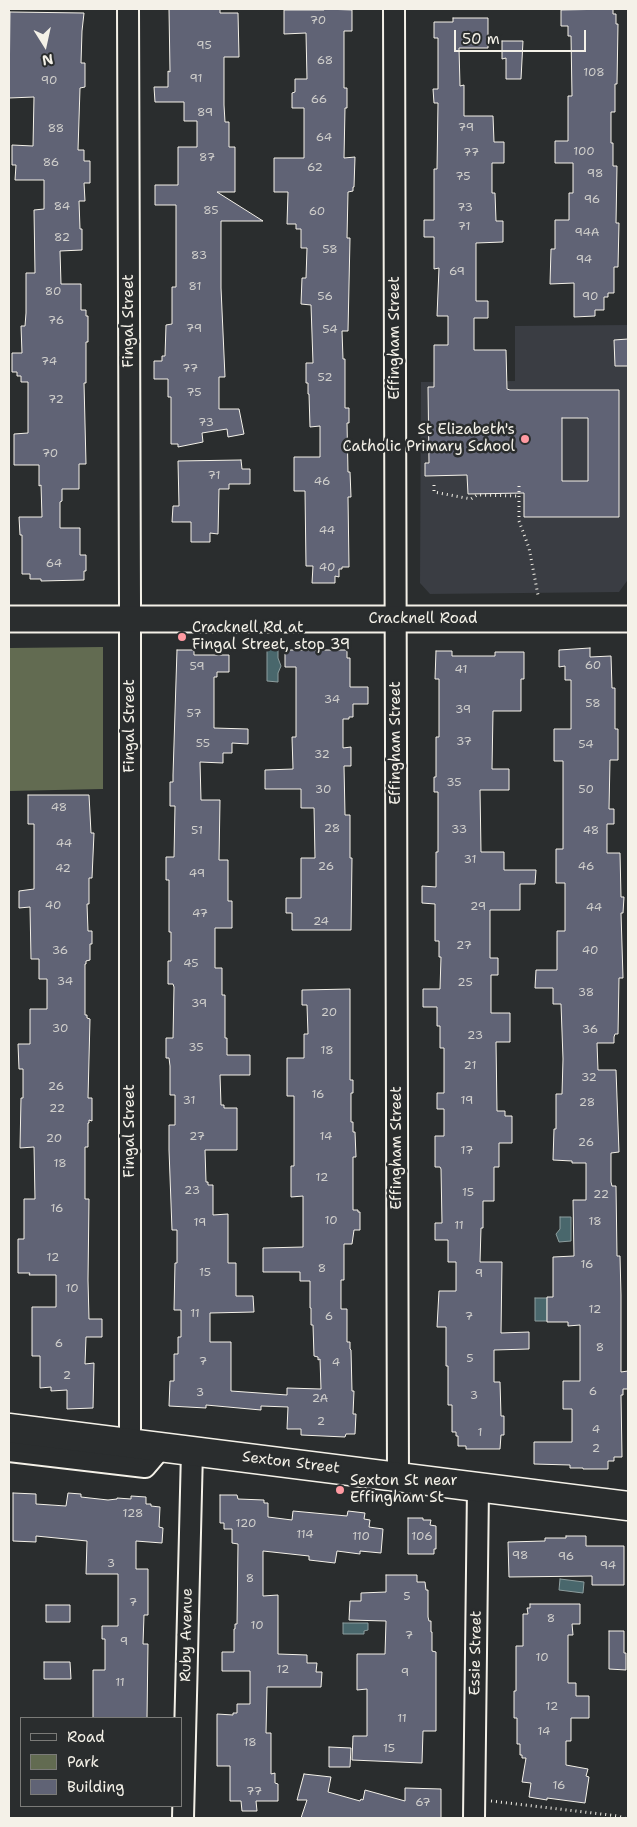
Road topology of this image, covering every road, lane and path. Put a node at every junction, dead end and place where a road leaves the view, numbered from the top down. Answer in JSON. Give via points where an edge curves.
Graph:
{"nodes":[{"id":1,"x":128,"y":9,"type":"edge"},
{"id":2,"x":394,"y":9,"type":"edge"},
{"id":3,"x":434,"y":485,"type":"dead end"},
{"id":4,"x":519,"y":486,"type":"dead end"},
{"id":5,"x":519,"y":496,"type":"junction"},
{"id":6,"x":538,"y":595,"type":"dead end"},
{"id":7,"x":9,"y":619,"type":"edge"},
{"id":8,"x":130,"y":619,"type":"junction"},
{"id":9,"x":396,"y":619,"type":"junction"},
{"id":10,"x":628,"y":619,"type":"edge"},
{"id":11,"x":9,"y":1428,"type":"edge"},
{"id":12,"x":130,"y":1443,"type":"junction"},
{"id":13,"x":162,"y":1447,"type":"junction"},
{"id":14,"x":9,"y":1451,"type":"edge"},
{"id":15,"x":192,"y":1451,"type":"junction"},
{"id":16,"x":398,"y":1477,"type":"junction"},
{"id":17,"x":478,"y":1487,"type":"junction"},
{"id":18,"x":628,"y":1506,"type":"edge"},
{"id":19,"x":490,"y":1801,"type":"dead end"},
{"id":20,"x":183,"y":1818,"type":"edge"},
{"id":21,"x":474,"y":1818,"type":"edge"},
{"id":22,"x":625,"y":1818,"type":"edge"}],
"edges":[{"from":1,"to":8,"type":"street","name":"Fingal Street"},
{"from":2,"to":9,"type":"street","name":"Effingham Street"},
{"from":3,"to":5,"type":"path","via":[[434,492],[471,499],[477,495]]},
{"from":4,"to":5,"type":"path"},
{"from":5,"to":6,"type":"path","via":[[518,521],[529,548]]},
{"from":7,"to":8,"type":"street","name":"Cracknell Road"},
{"from":8,"to":9,"type":"street","name":"Cracknell Road"},
{"from":8,"to":12,"type":"street","name":"Fingal Street"},
{"from":9,"to":10,"type":"street","name":"Cracknell Road"},
{"from":9,"to":16,"type":"street","name":"Effingham Street"},
{"from":11,"to":12,"type":"main road","name":"Sexton Street"},
{"from":12,"to":13,"type":"main road","name":"Sexton Street"},
{"from":13,"to":14,"type":"street","via":[[145,1467]]},
{"from":13,"to":15,"type":"main road","name":"Sexton Street"},
{"from":15,"to":16,"type":"main road","name":"Sexton Street"},
{"from":15,"to":20,"type":"street","name":"Ruby Avenue"},
{"from":16,"to":17,"type":"main road","name":"Sexton Street"},
{"from":17,"to":18,"type":"main road","name":"Sexton Street"},
{"from":17,"to":21,"type":"street","name":"Essie Street"},
{"from":19,"to":22,"type":"path"}]}
